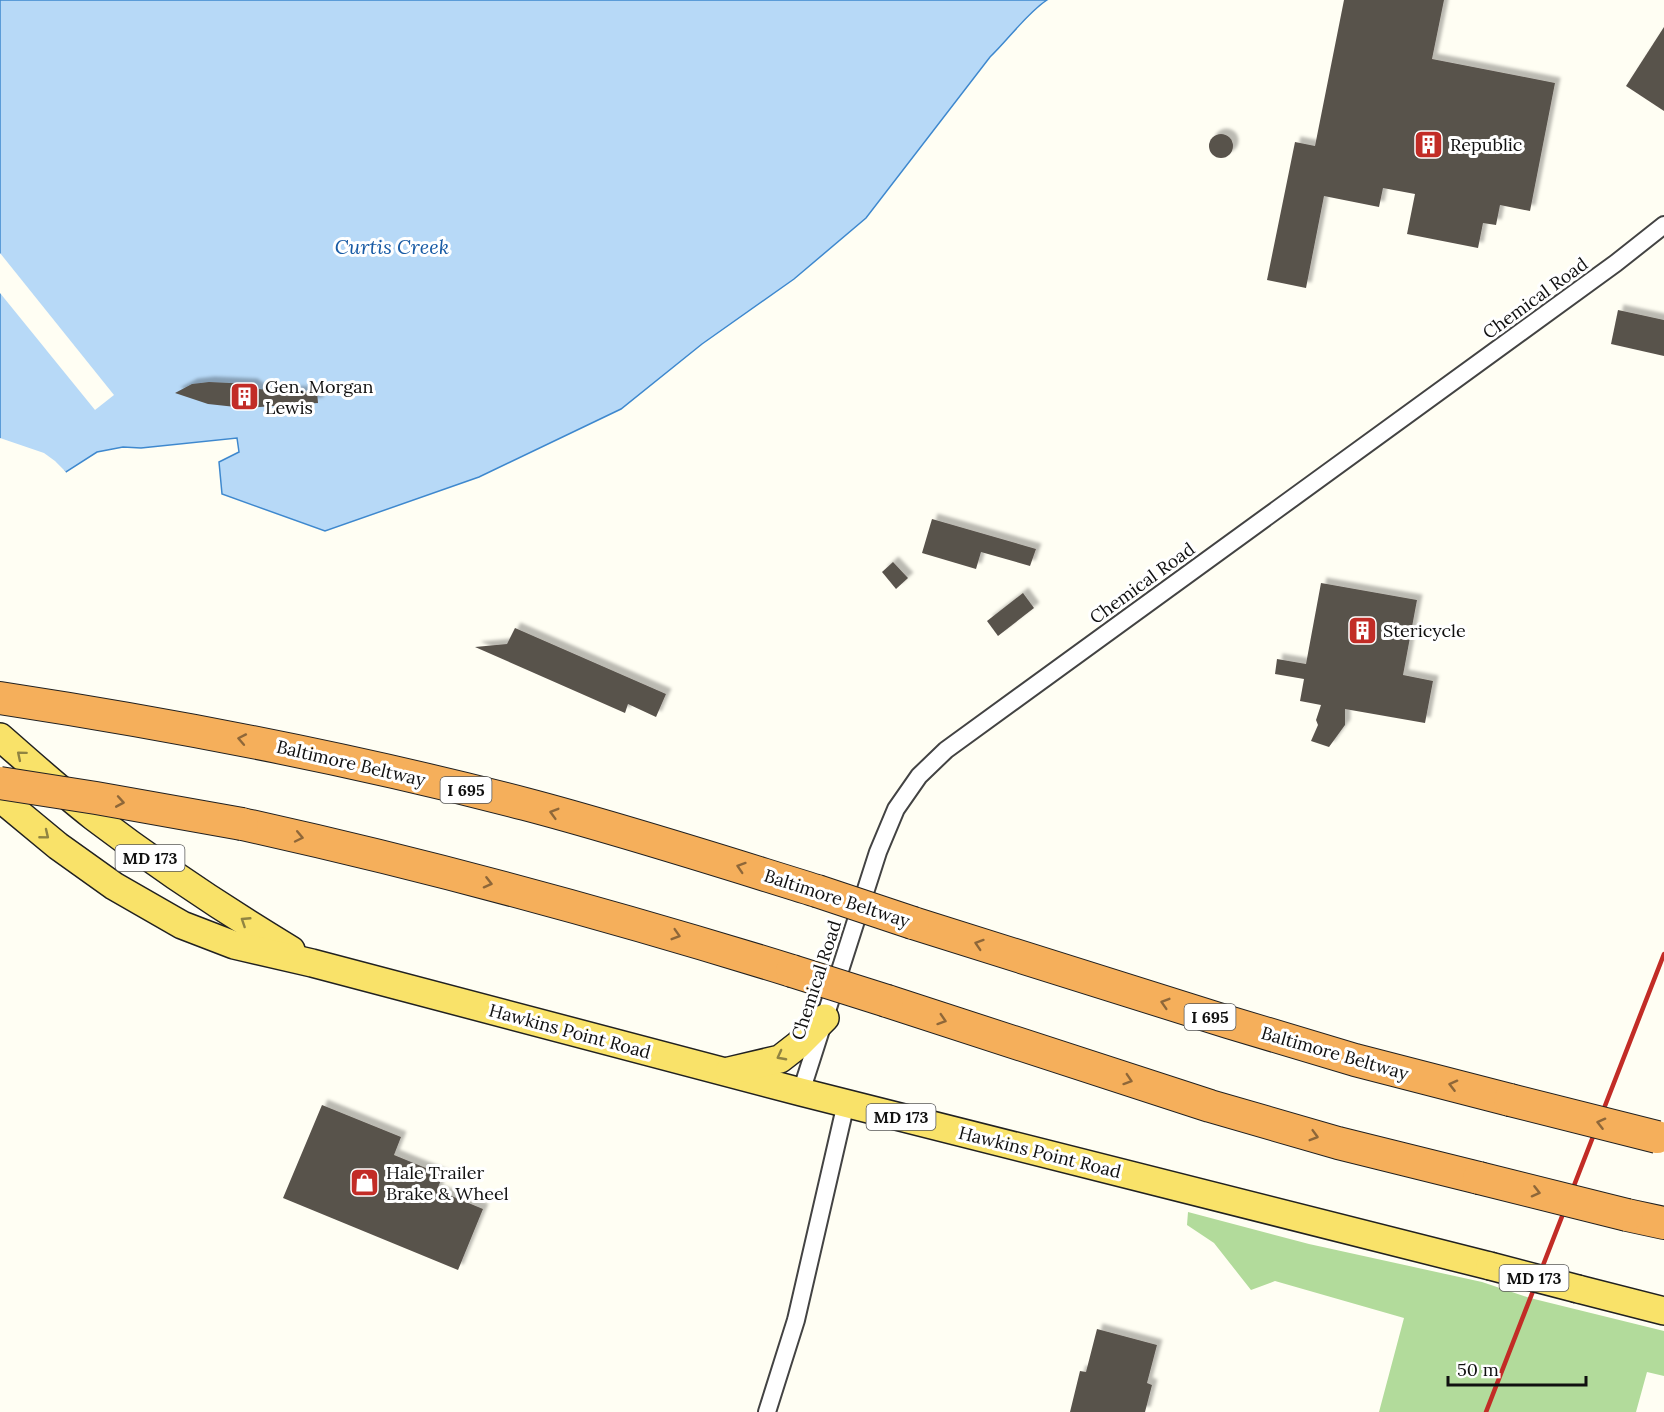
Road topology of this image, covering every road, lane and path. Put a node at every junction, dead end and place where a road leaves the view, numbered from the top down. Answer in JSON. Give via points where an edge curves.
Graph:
{"nodes":[{"id":1,"x":1664,"y":225,"type":"edge"},
{"id":2,"x":0,"y":698,"type":"edge"},
{"id":3,"x":0,"y":737,"type":"edge"},
{"id":4,"x":0,"y":783,"type":"edge"},
{"id":5,"x":0,"y":798,"type":"edge"},
{"id":6,"x":312,"y":963,"type":"junction"},
{"id":7,"x":825,"y":1018,"type":"junction"},
{"id":8,"x":725,"y":1072,"type":"junction"},
{"id":9,"x":801,"y":1092,"type":"junction"},
{"id":10,"x":846,"y":1103,"type":"junction"},
{"id":11,"x":1661,"y":1138,"type":"edge"},
{"id":12,"x":1664,"y":1223,"type":"edge"},
{"id":13,"x":1664,"y":1311,"type":"edge"},
{"id":14,"x":767,"y":1412,"type":"edge"}],
"edges":[{"from":1,"to":7,"type":"street","name":"Chemical Road","via":[[946,750],[919,777],[896,810],[878,852]]},
{"from":11,"to":2,"type":"highway","name":"Baltimore Beltway","number":"I 695","one_way":true,"bridge":true,"via":[[1355,1060],[1228,1023],[678,847],[525,804],[252,741]]},
{"from":6,"to":3,"type":"main road","number":"MD 173","one_way":true,"via":[[141,852]]},
{"from":4,"to":12,"type":"highway","one_way":true,"bridge":true,"via":[[242,824],[504,886],[655,928],[1210,1106],[1338,1143]]},
{"from":5,"to":6,"type":"main road","number":"MD 173","one_way":true,"via":[[114,886],[182,925],[234,945]]},
{"from":6,"to":8,"type":"main road","name":"Hawkins Point Road","number":"MD 173"},
{"from":7,"to":8,"type":"main road","one_way":true,"via":[[780,1059]]},
{"from":7,"to":9,"type":"street","name":"Chemical Road"},
{"from":8,"to":9,"type":"main road","name":"Hawkins Point Road","number":"MD 173"},
{"from":9,"to":10,"type":"main road","name":"Hawkins Point Road","number":"MD 173"},
{"from":10,"to":13,"type":"main road","name":"Hawkins Point Road","number":"MD 173","bridge":true},
{"from":10,"to":14,"type":"street","via":[[796,1320]]}]}
